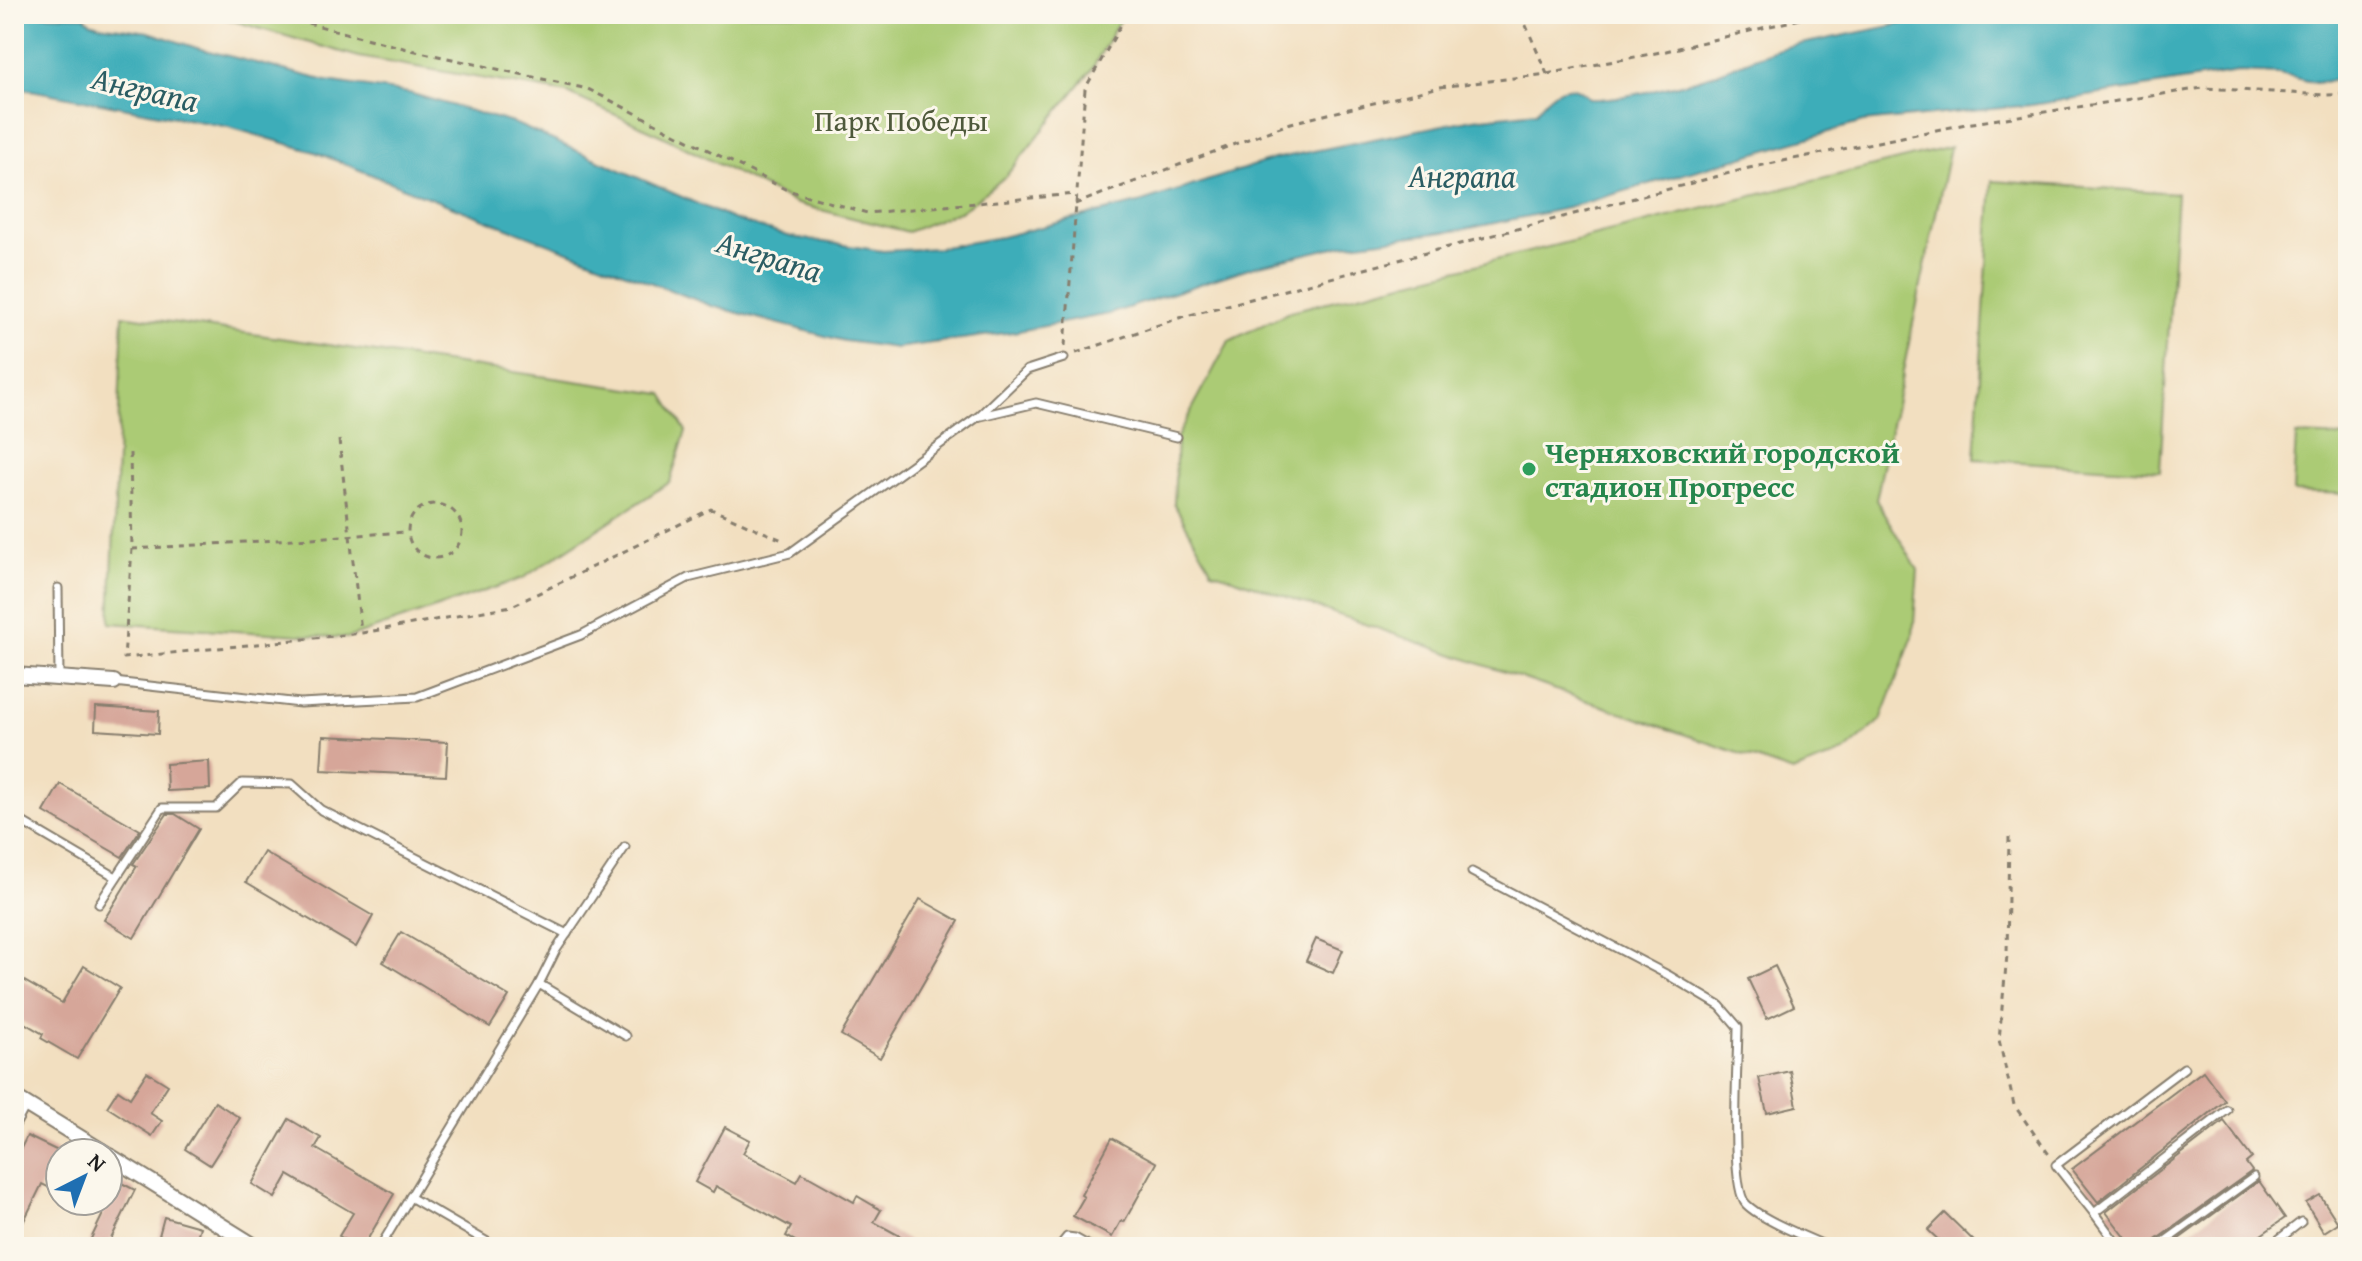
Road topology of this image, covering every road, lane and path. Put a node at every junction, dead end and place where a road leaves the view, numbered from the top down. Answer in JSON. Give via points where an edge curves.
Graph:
{"nodes":[{"id":1,"x":273,"y":14,"type":"edge"},
{"id":2,"x":1127,"y":14,"type":"edge"},
{"id":3,"x":1521,"y":14,"type":"edge"},
{"id":4,"x":1821,"y":14,"type":"edge"},
{"id":5,"x":1547,"y":74,"type":"junction"},
{"id":6,"x":2348,"y":94,"type":"edge"},
{"id":7,"x":1075,"y":194,"type":"junction"},
{"id":8,"x":1075,"y":204,"type":"junction"},
{"id":9,"x":1064,"y":358,"type":"junction"},
{"id":10,"x":979,"y":416,"type":"junction"},
{"id":11,"x":1177,"y":437,"type":"dead end"},
{"id":12,"x":339,"y":440,"type":"dead end"},
{"id":13,"x":130,"y":453,"type":"dead end"},
{"id":14,"x":407,"y":532,"type":"junction"},
{"id":15,"x":351,"y":536,"type":"junction"},
{"id":16,"x":798,"y":548,"type":"junction"},
{"id":17,"x":132,"y":549,"type":"junction"},
{"id":18,"x":58,"y":588,"type":"dead end"},
{"id":19,"x":362,"y":633,"type":"junction"},
{"id":20,"x":14,"y":675,"type":"edge"},
{"id":21,"x":59,"y":678,"type":"junction"},
{"id":22,"x":114,"y":682,"type":"joint"},
{"id":23,"x":14,"y":817,"type":"edge"},
{"id":24,"x":2009,"y":837,"type":"dead end"},
{"id":25,"x":625,"y":847,"type":"dead end"},
{"id":26,"x":1472,"y":872,"type":"dead end"},
{"id":27,"x":116,"y":877,"type":"junction"},
{"id":28,"x":99,"y":904,"type":"dead end"},
{"id":29,"x":567,"y":934,"type":"junction"},
{"id":30,"x":539,"y":984,"type":"junction"},
{"id":31,"x":626,"y":1036,"type":"dead end"},
{"id":32,"x":2184,"y":1068,"type":"dead end"},
{"id":33,"x":20,"y":1101,"type":"edge"},
{"id":34,"x":2227,"y":1110,"type":"dead end"},
{"id":35,"x":14,"y":1127,"type":"edge"},
{"id":36,"x":78,"y":1137,"type":"edge"},
{"id":37,"x":124,"y":1165,"type":"edge"},
{"id":38,"x":2056,"y":1165,"type":"junction"},
{"id":39,"x":2254,"y":1177,"type":"dead end"},
{"id":40,"x":410,"y":1197,"type":"junction"},
{"id":41,"x":2094,"y":1213,"type":"junction"},
{"id":42,"x":2301,"y":1222,"type":"dead end"},
{"id":43,"x":230,"y":1229,"type":"junction"},
{"id":44,"x":225,"y":1247,"type":"edge"},
{"id":45,"x":256,"y":1247,"type":"edge"},
{"id":46,"x":380,"y":1247,"type":"edge"},
{"id":47,"x":496,"y":1247,"type":"edge"},
{"id":48,"x":1059,"y":1247,"type":"edge"},
{"id":49,"x":1091,"y":1247,"type":"edge"},
{"id":50,"x":1829,"y":1247,"type":"edge"},
{"id":51,"x":2119,"y":1247,"type":"edge"},
{"id":52,"x":2157,"y":1247,"type":"edge"},
{"id":53,"x":2269,"y":1247,"type":"edge"}],
"edges":[{"from":1,"to":7,"type":"path","via":[[588,89],[787,190],[867,213]]},
{"from":2,"to":7,"type":"path","via":[[1085,89]]},
{"from":3,"to":5,"type":"path"},
{"from":4,"to":5,"type":"path"},
{"from":5,"to":8,"type":"path","via":[[1440,87],[1291,123]]},
{"from":6,"to":9,"type":"path","via":[[2203,88],[1966,124],[1765,165],[1182,317]]},
{"from":7,"to":8,"type":"path"},
{"from":8,"to":9,"type":"path"},
{"from":9,"to":10,"type":"lane","via":[[1027,370]]},
{"from":10,"to":11,"type":"lane","via":[[1036,403]]},
{"from":10,"to":16,"type":"lane"},
{"from":12,"to":15,"type":"path"},
{"from":13,"to":17,"type":"path"},
{"from":14,"to":14,"type":"path","via":[[412,515],[436,503],[453,510],[462,526],[454,551],[438,558],[413,549]]},
{"from":14,"to":15,"type":"path"},
{"from":15,"to":17,"type":"path"},
{"from":15,"to":19,"type":"path"},
{"from":16,"to":19,"type":"path","via":[[711,509],[512,606]]},
{"from":16,"to":22,"type":"lane","via":[[688,578],[581,635],[417,697],[300,703]]},
{"from":17,"to":19,"type":"path","via":[[124,658]]},
{"from":18,"to":21,"type":"lane"},
{"from":20,"to":21,"type":"street"},
{"from":21,"to":22,"type":"street"},
{"from":23,"to":27,"type":"lane"},
{"from":24,"to":38,"type":"path","via":[[1999,1040],[2014,1105]]},
{"from":25,"to":29,"type":"lane"},
{"from":26,"to":50,"type":"lane","via":[[1720,1006],[1738,1027],[1738,1187],[1745,1204]]},
{"from":27,"to":28,"type":"lane"},
{"from":27,"to":29,"type":"lane","via":[[162,808],[216,808],[242,783],[292,784],[321,810]]},
{"from":29,"to":30,"type":"lane"},
{"from":30,"to":31,"type":"lane"},
{"from":30,"to":40,"type":"lane"},
{"from":32,"to":38,"type":"lane"},
{"from":33,"to":35,"type":"lane"},
{"from":33,"to":36,"type":"street"},
{"from":34,"to":41,"type":"lane"},
{"from":37,"to":43,"type":"street"},
{"from":38,"to":41,"type":"lane"},
{"from":39,"to":52,"type":"lane"},
{"from":40,"to":46,"type":"lane"},
{"from":40,"to":47,"type":"lane"},
{"from":41,"to":51,"type":"lane"},
{"from":42,"to":53,"type":"lane"},
{"from":43,"to":44,"type":"street"},
{"from":43,"to":45,"type":"street"},
{"from":48,"to":49,"type":"lane","via":[[1067,1237]]}]}
